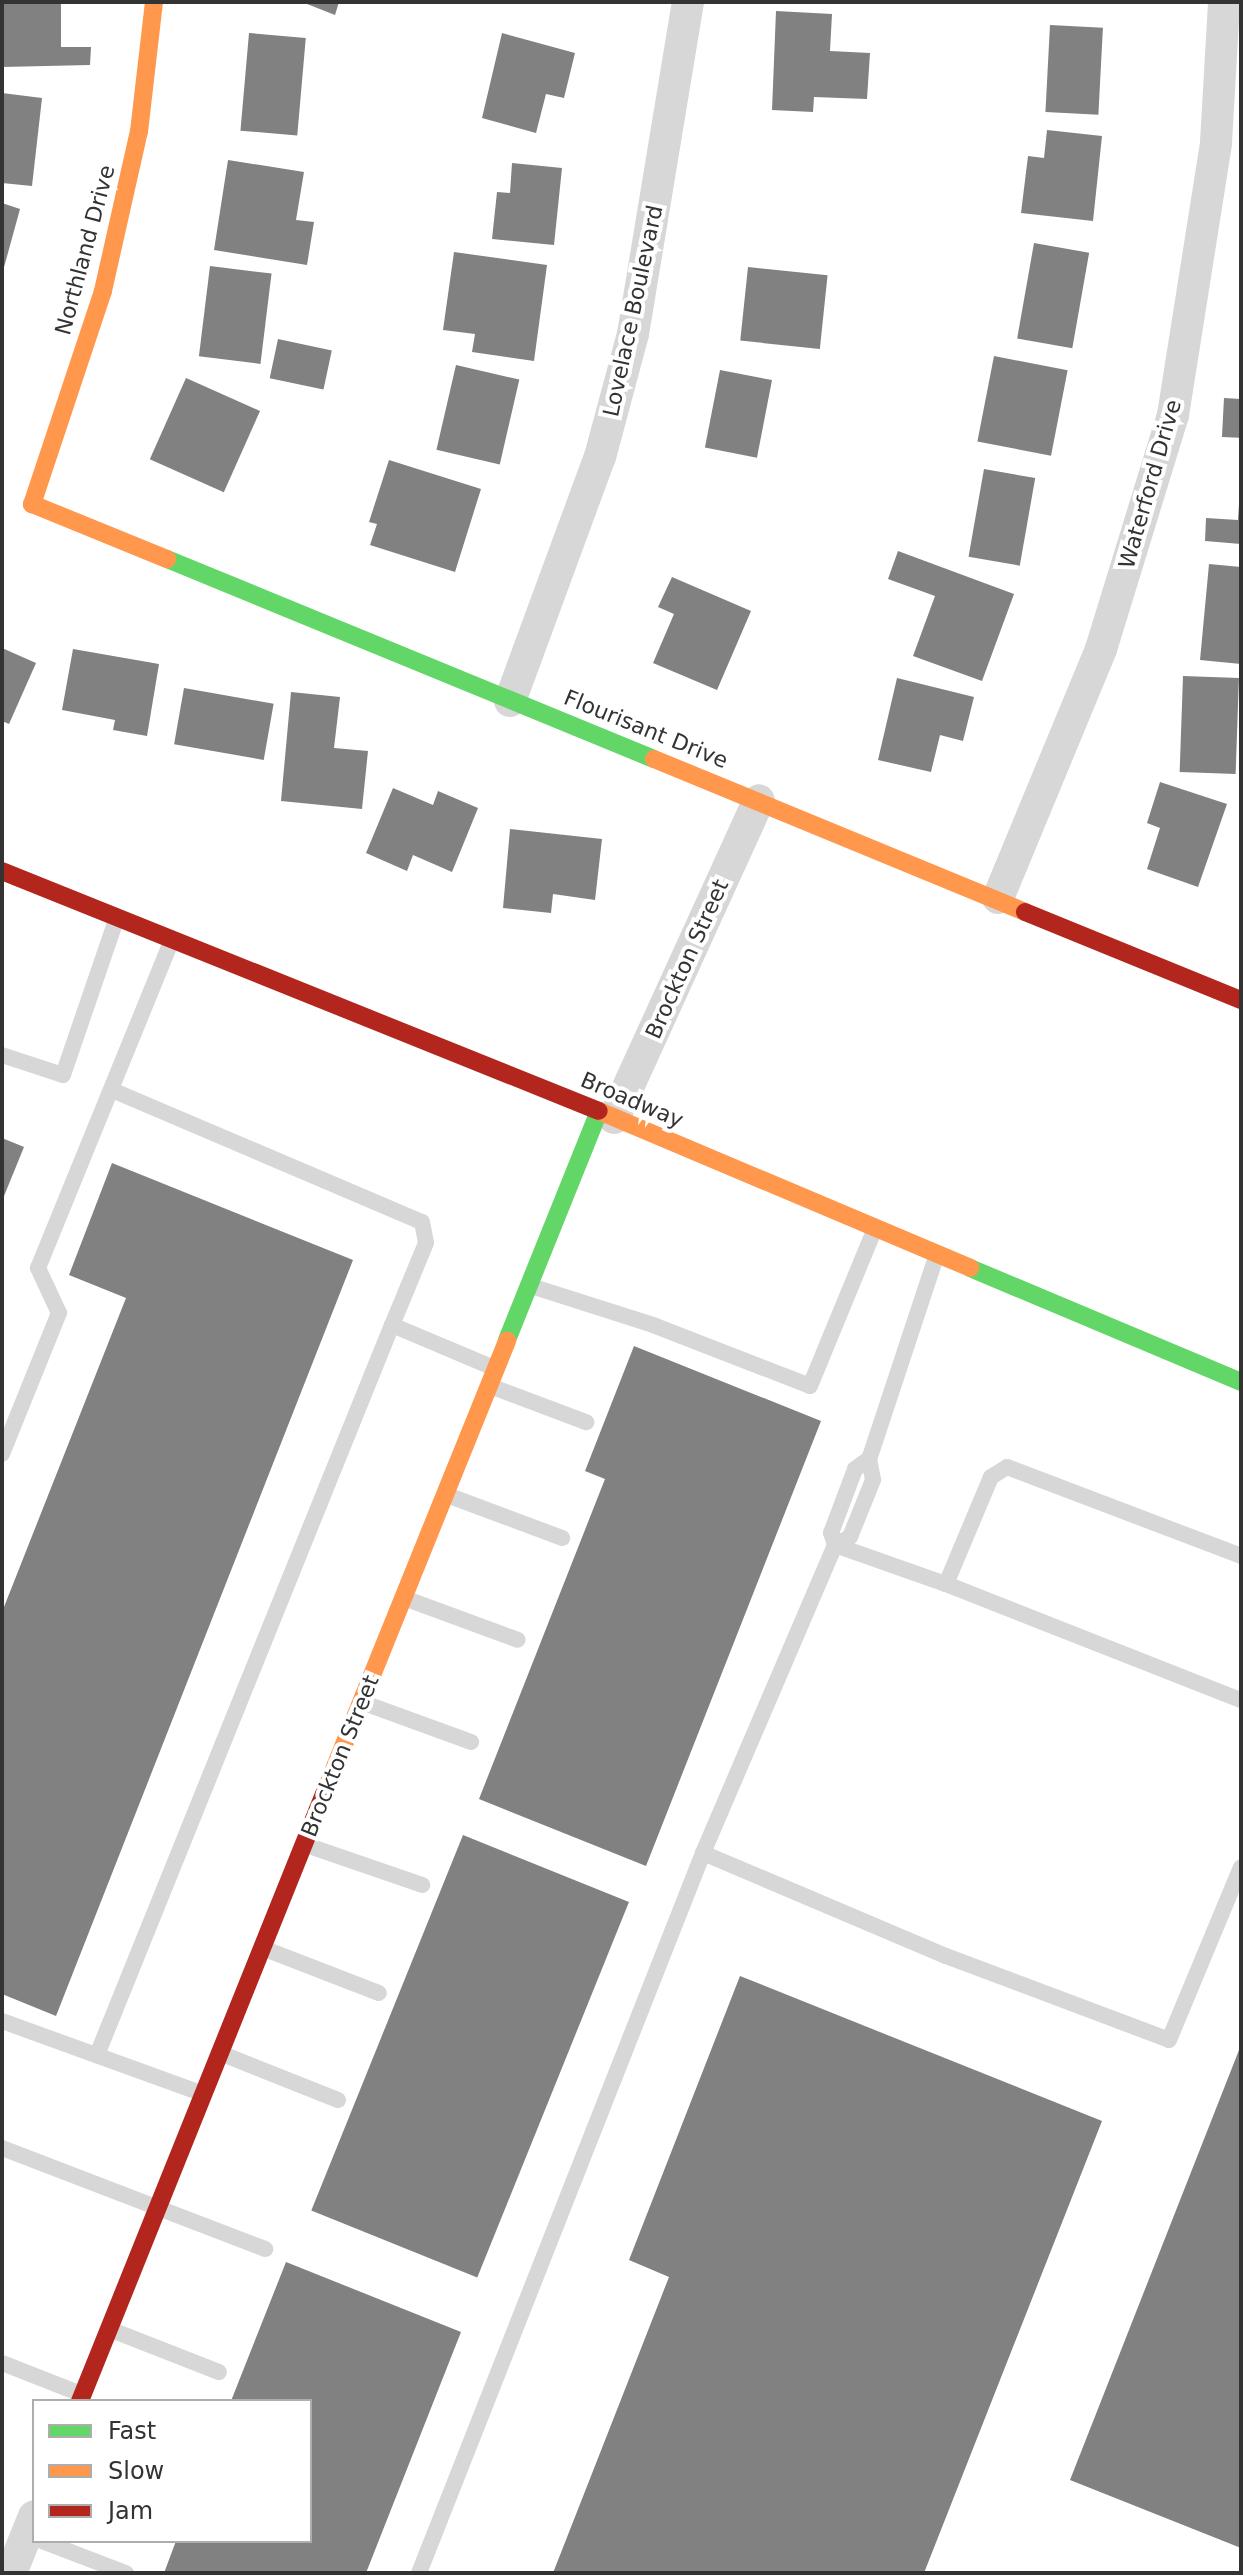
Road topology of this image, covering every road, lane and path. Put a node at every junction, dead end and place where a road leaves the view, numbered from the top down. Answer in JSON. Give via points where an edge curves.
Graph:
{"nodes":[{"id":1,"x":154,"y":2,"type":"edge"},
{"id":2,"x":688,"y":2,"type":"edge"},
{"id":3,"x":1224,"y":2,"type":"edge"},
{"id":4,"x":32,"y":504,"type":"joint"},
{"id":5,"x":510,"y":701,"type":"junction"},
{"id":6,"x":759,"y":800,"type":"junction"},
{"id":7,"x":2,"y":871,"type":"edge"},
{"id":8,"x":998,"y":898,"type":"junction"},
{"id":9,"x":117,"y":919,"type":"junction"},
{"id":10,"x":171,"y":942,"type":"junction"},
{"id":11,"x":1241,"y":1000,"type":"edge"},
{"id":12,"x":2,"y":1055,"type":"edge"},
{"id":13,"x":112,"y":1090,"type":"junction"},
{"id":14,"x":607,"y":1114,"type":"junction"},
{"id":15,"x":875,"y":1228,"type":"junction"},
{"id":16,"x":937,"y":1254,"type":"junction"},
{"id":17,"x":529,"y":1285,"type":"junction"},
{"id":18,"x":392,"y":1325,"type":"junction"},
{"id":19,"x":492,"y":1377,"type":"junction"},
{"id":20,"x":1241,"y":1382,"type":"edge"},
{"id":21,"x":586,"y":1422,"type":"dead end"},
{"id":22,"x":2,"y":1454,"type":"edge"},
{"id":23,"x":445,"y":1494,"type":"junction"},
{"id":24,"x":562,"y":1538,"type":"dead end"},
{"id":25,"x":835,"y":1545,"type":"junction"},
{"id":26,"x":1241,"y":1556,"type":"edge"},
{"id":27,"x":946,"y":1584,"type":"junction"},
{"id":28,"x":404,"y":1598,"type":"junction"},
{"id":29,"x":518,"y":1640,"type":"dead end"},
{"id":30,"x":1241,"y":1700,"type":"edge"},
{"id":31,"x":362,"y":1702,"type":"junction"},
{"id":32,"x":471,"y":1742,"type":"dead end"},
{"id":33,"x":304,"y":1844,"type":"junction"},
{"id":34,"x":703,"y":1853,"type":"junction"},
{"id":35,"x":1241,"y":1867,"type":"edge"},
{"id":36,"x":422,"y":1885,"type":"dead end"},
{"id":37,"x":263,"y":1948,"type":"junction"},
{"id":38,"x":379,"y":1993,"type":"dead end"},
{"id":39,"x":2,"y":2021,"type":"edge"},
{"id":40,"x":220,"y":2053,"type":"junction"},
{"id":41,"x":97,"y":2055,"type":"junction"},
{"id":42,"x":204,"y":2094,"type":"junction"},
{"id":43,"x":338,"y":2100,"type":"dead end"},
{"id":44,"x":2,"y":2148,"type":"edge"},
{"id":45,"x":159,"y":2206,"type":"junction"},
{"id":46,"x":265,"y":2249,"type":"dead end"},
{"id":47,"x":109,"y":2329,"type":"junction"},
{"id":48,"x":2,"y":2363,"type":"edge"},
{"id":49,"x":219,"y":2372,"type":"dead end"},
{"id":50,"x":81,"y":2398,"type":"edge"},
{"id":51,"x":32,"y":2536,"type":"edge"},
{"id":52,"x":59,"y":2543,"type":"edge"},
{"id":53,"x":11,"y":2573,"type":"edge"},
{"id":54,"x":126,"y":2573,"type":"edge"},
{"id":55,"x":419,"y":2573,"type":"edge"}],
"edges":[{"from":1,"to":4,"type":"street","name":"Northland Drive","via":[[139,131],[103,291]]},
{"from":2,"to":5,"type":"street","name":"Lovelace Boulevard","via":[[633,334],[600,457]]},
{"from":3,"to":8,"type":"street","name":"Waterford Drive","via":[[1216,142],[1173,415],[1101,649]]},
{"from":4,"to":5,"type":"street","name":"Flourisant Drive"},
{"from":5,"to":6,"type":"street","name":"Flourisant Drive"},
{"from":6,"to":8,"type":"street","name":"Flourisant Drive"},
{"from":6,"to":14,"type":"street","name":"Brockton Street"},
{"from":7,"to":9,"type":"street","name":"Broadway"},
{"from":8,"to":11,"type":"street","name":"Flourisant Drive"},
{"from":9,"to":10,"type":"street","name":"Broadway"},
{"from":9,"to":12,"type":"lane","via":[[63,1075]]},
{"from":10,"to":13,"type":"lane"},
{"from":10,"to":14,"type":"street","name":"Broadway"},
{"from":13,"to":18,"type":"lane","via":[[422,1222],[426,1243]]},
{"from":13,"to":22,"type":"lane","via":[[38,1268],[59,1313]]},
{"from":14,"to":15,"type":"street","name":"Broadway"},
{"from":14,"to":17,"type":"street","name":"Brockton Street"},
{"from":15,"to":16,"type":"street","name":"Broadway"},
{"from":15,"to":17,"type":"lane","via":[[810,1386],[653,1325]]},
{"from":16,"to":20,"type":"street","name":"Broadway"},
{"from":16,"to":25,"type":"lane","via":[[869,1459],[873,1480],[850,1537]]},
{"from":17,"to":19,"type":"street","name":"Brockton Street"},
{"from":18,"to":19,"type":"lane"},
{"from":18,"to":41,"type":"lane"},
{"from":19,"to":21,"type":"lane"},
{"from":19,"to":23,"type":"street","name":"Brockton Street"},
{"from":23,"to":24,"type":"lane"},
{"from":23,"to":28,"type":"street","name":"Brockton Street"},
{"from":25,"to":27,"type":"lane"},
{"from":25,"to":34,"type":"lane"},
{"from":26,"to":27,"type":"lane","via":[[1007,1467],[991,1477]]},
{"from":27,"to":30,"type":"lane"},
{"from":28,"to":29,"type":"lane"},
{"from":28,"to":31,"type":"street","name":"Brockton Street"},
{"from":31,"to":32,"type":"lane"},
{"from":31,"to":33,"type":"street","name":"Brockton Street"},
{"from":33,"to":36,"type":"lane"},
{"from":33,"to":37,"type":"street","name":"Brockton Street"},
{"from":34,"to":35,"type":"lane","via":[[946,1956],[1169,2040]]},
{"from":34,"to":55,"type":"lane"},
{"from":37,"to":38,"type":"lane"},
{"from":37,"to":40,"type":"street","name":"Brockton Street"},
{"from":39,"to":41,"type":"lane"},
{"from":40,"to":42,"type":"street","name":"Brockton Street"},
{"from":40,"to":43,"type":"lane"},
{"from":41,"to":42,"type":"lane"},
{"from":42,"to":45,"type":"street","name":"Brockton Street"},
{"from":44,"to":45,"type":"lane"},
{"from":45,"to":46,"type":"lane"},
{"from":45,"to":47,"type":"street","name":"Brockton Street"},
{"from":47,"to":49,"type":"lane"},
{"from":47,"to":50,"type":"street","name":"Brockton Street"},
{"from":48,"to":50,"type":"lane"},
{"from":51,"to":53,"type":"street"},
{"from":52,"to":54,"type":"lane"}]}
